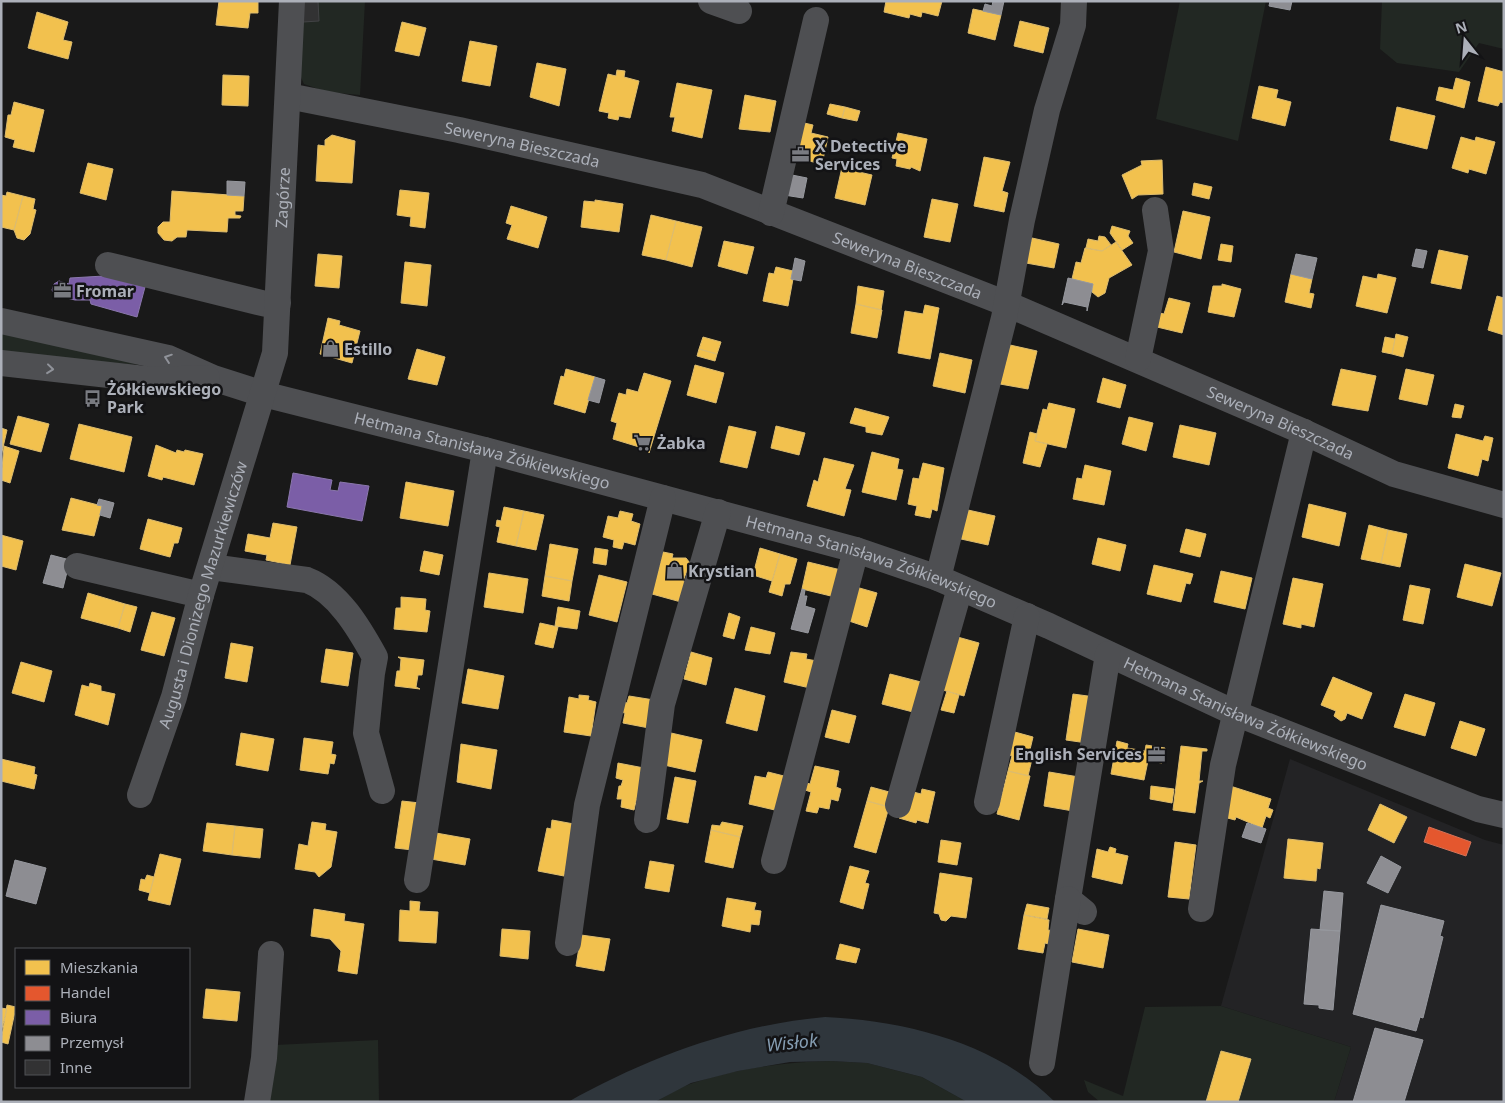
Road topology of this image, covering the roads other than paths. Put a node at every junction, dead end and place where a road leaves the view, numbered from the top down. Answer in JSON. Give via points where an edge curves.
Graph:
{"nodes":[{"id":1,"x":292,"y":1,"type":"edge"},
{"id":2,"x":711,"y":1,"type":"edge"},
{"id":3,"x":1074,"y":1,"type":"edge"},
{"id":4,"x":739,"y":11,"type":"dead end"},
{"id":5,"x":816,"y":20,"type":"dead end"},
{"id":6,"x":288,"y":96,"type":"junction"},
{"id":7,"x":1155,"y":210,"type":"dead end"},
{"id":8,"x":771,"y":213,"type":"junction"},
{"id":9,"x":108,"y":264,"type":"dead end"},
{"id":10,"x":278,"y":303,"type":"junction"},
{"id":11,"x":1007,"y":304,"type":"junction"},
{"id":12,"x":1,"y":321,"type":"edge"},
{"id":13,"x":1138,"y":359,"type":"junction"},
{"id":14,"x":1,"y":363,"type":"edge"},
{"id":15,"x":213,"y":378,"type":"junction"},
{"id":16,"x":262,"y":394,"type":"junction"},
{"id":17,"x":1304,"y":432,"type":"junction"},
{"id":18,"x":485,"y":450,"type":"junction"},
{"id":19,"x":663,"y":498,"type":"junction"},
{"id":20,"x":1504,"y":505,"type":"edge"},
{"id":21,"x":718,"y":512,"type":"junction"},
{"id":22,"x":856,"y":550,"type":"junction"},
{"id":23,"x":77,"y":566,"type":"dead end"},
{"id":24,"x":211,"y":567,"type":"junction"},
{"id":25,"x":949,"y":583,"type":"junction"},
{"id":26,"x":201,"y":596,"type":"junction"},
{"id":27,"x":1027,"y":616,"type":"junction"},
{"id":28,"x":1108,"y":654,"type":"junction"},
{"id":29,"x":1235,"y":713,"type":"junction"},
{"id":30,"x":382,"y":791,"type":"dead end"},
{"id":31,"x":140,"y":795,"type":"dead end"},
{"id":32,"x":987,"y":802,"type":"dead end"},
{"id":33,"x":898,"y":805,"type":"dead end"},
{"id":34,"x":1504,"y":815,"type":"edge"},
{"id":35,"x":647,"y":820,"type":"dead end"},
{"id":36,"x":774,"y":861,"type":"dead end"},
{"id":37,"x":417,"y":880,"type":"dead end"},
{"id":38,"x":1201,"y":909,"type":"dead end"},
{"id":39,"x":568,"y":943,"type":"dead end"},
{"id":40,"x":271,"y":954,"type":"dead end"},
{"id":41,"x":1042,"y":1063,"type":"dead end"},
{"id":42,"x":257,"y":1102,"type":"edge"}],
"edges":[{"from":1,"to":6,"type":"street","name":"Zagórze"},
{"from":2,"to":4,"type":"street"},
{"from":3,"to":11,"type":"street","via":[[1073,25],[1047,110]]},
{"from":5,"to":8,"type":"street"},
{"from":6,"to":8,"type":"street","name":"Seweryna Bieszczada","via":[[702,185]]},
{"from":6,"to":10,"type":"street","name":"Zagórze"},
{"from":7,"to":13,"type":"street","via":[[1161,251]]},
{"from":8,"to":11,"type":"street","name":"Seweryna Bieszczada"},
{"from":9,"to":10,"type":"street","via":[[266,304]]},
{"from":10,"to":16,"type":"street","name":"Zagórze","via":[[275,353]]},
{"from":11,"to":13,"type":"street","name":"Seweryna Bieszczada"},
{"from":11,"to":25,"type":"street"},
{"from":15,"to":12,"type":"street","name":"Hetmana Stanisława Żółkiewskiego","one_way":true,"via":[[168,358]]},
{"from":13,"to":17,"type":"street","name":"Seweryna Bieszczada"},
{"from":14,"to":15,"type":"street","name":"Hetmana Stanisława Żółkiewskiego","one_way":true,"via":[[154,380]]},
{"from":15,"to":16,"type":"street","name":"Hetmana Stanisława Żółkiewskiego"},
{"from":16,"to":18,"type":"street","name":"Hetmana Stanisława Żółkiewskiego"},
{"from":16,"to":24,"type":"street","name":"Augusta i Dionizego Mazurkiewiczów"},
{"from":17,"to":20,"type":"street","name":"Seweryna Bieszczada","via":[[1394,474]]},
{"from":17,"to":29,"type":"street"},
{"from":18,"to":19,"type":"street","name":"Hetmana Stanisława Żółkiewskiego"},
{"from":18,"to":37,"type":"street"},
{"from":19,"to":21,"type":"street","name":"Hetmana Stanisława Żółkiewskiego"},
{"from":19,"to":39,"type":"street","via":[[587,805]]},
{"from":21,"to":22,"type":"street","name":"Hetmana Stanisława Żółkiewskiego"},
{"from":21,"to":35,"type":"street","via":[[662,704]]},
{"from":22,"to":25,"type":"street","name":"Hetmana Stanisława Żółkiewskiego"},
{"from":22,"to":36,"type":"street"},
{"from":23,"to":26,"type":"street"},
{"from":24,"to":26,"type":"street","name":"Augusta i Dionizego Mazurkiewiczów"},
{"from":24,"to":30,"type":"street","via":[[307,580],[321,585],[363,635],[375,657],[366,733]]},
{"from":25,"to":27,"type":"street","name":"Hetmana Stanisława Żółkiewskiego"},
{"from":25,"to":33,"type":"street"},
{"from":26,"to":31,"type":"street","name":"Augusta i Dionizego Mazurkiewiczów","via":[[174,697]]},
{"from":27,"to":28,"type":"street","name":"Hetmana Stanisława Żółkiewskiego"},
{"from":27,"to":32,"type":"street"},
{"from":28,"to":29,"type":"street","name":"Hetmana Stanisława Żółkiewskiego"},
{"from":28,"to":41,"type":"street","via":[[1076,905]]},
{"from":29,"to":34,"type":"street","name":"Hetmana Stanisława Żółkiewskiego","via":[[1478,809]]},
{"from":29,"to":38,"type":"street","via":[[1223,765]]},
{"from":40,"to":42,"type":"street","via":[[264,1058]]}]}
